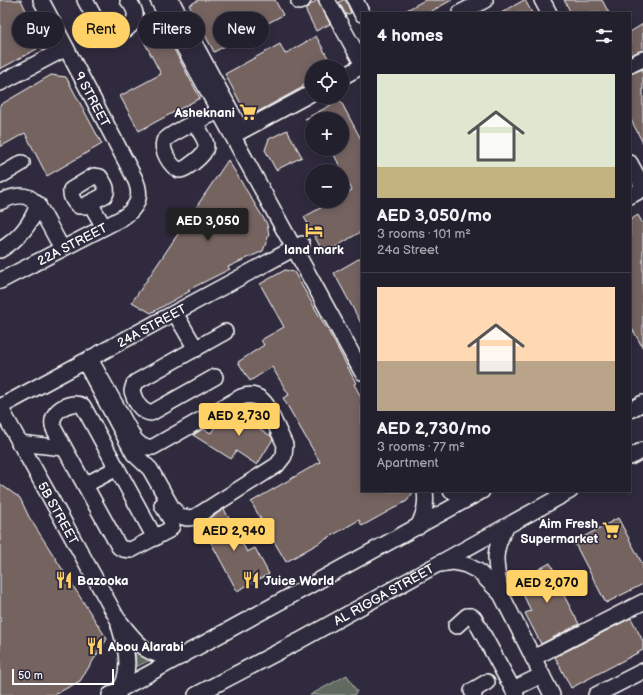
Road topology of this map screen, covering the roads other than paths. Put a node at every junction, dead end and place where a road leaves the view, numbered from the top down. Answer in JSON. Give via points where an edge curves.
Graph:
{"nodes":[{"id":1,"x":41,"y":0,"type":"edge"},
{"id":2,"x":85,"y":0,"type":"edge"},
{"id":3,"x":128,"y":0,"type":"edge"},
{"id":4,"x":158,"y":0,"type":"edge"},
{"id":5,"x":327,"y":0,"type":"edge"},
{"id":6,"x":355,"y":0,"type":"edge"},
{"id":7,"x":542,"y":0,"type":"edge"},
{"id":8,"x":477,"y":2,"type":"edge"},
{"id":9,"x":174,"y":4,"type":"edge"},
{"id":10,"x":361,"y":12,"type":"edge"},
{"id":11,"x":462,"y":12,"type":"edge"},
{"id":12,"x":548,"y":12,"type":"edge"},
{"id":13,"x":66,"y":48,"type":"junction"},
{"id":14,"x":643,"y":58,"type":"edge"},
{"id":15,"x":361,"y":62,"type":"edge"},
{"id":16,"x":631,"y":64,"type":"edge"},
{"id":17,"x":361,"y":65,"type":"edge"},
{"id":18,"x":349,"y":72,"type":"edge"},
{"id":19,"x":0,"y":83,"type":"edge"},
{"id":20,"x":305,"y":97,"type":"edge"},
{"id":21,"x":219,"y":111,"type":"junction"},
{"id":22,"x":195,"y":123,"type":"dead end"},
{"id":23,"x":237,"y":133,"type":"junction"},
{"id":24,"x":22,"y":163,"type":"dead end"},
{"id":25,"x":631,"y":165,"type":"edge"},
{"id":26,"x":0,"y":176,"type":"edge"},
{"id":27,"x":0,"y":185,"type":"edge"},
{"id":28,"x":643,"y":188,"type":"edge"},
{"id":29,"x":631,"y":195,"type":"edge"},
{"id":30,"x":4,"y":200,"type":"edge"},
{"id":31,"x":139,"y":200,"type":"joint"},
{"id":32,"x":90,"y":203,"type":"dead end"},
{"id":33,"x":38,"y":204,"type":"junction"},
{"id":34,"x":104,"y":227,"type":"junction"},
{"id":35,"x":298,"y":246,"type":"junction"},
{"id":36,"x":62,"y":249,"type":"junction"},
{"id":37,"x":0,"y":250,"type":"edge"},
{"id":38,"x":0,"y":281,"type":"edge"},
{"id":39,"x":175,"y":313,"type":"junction"},
{"id":40,"x":224,"y":332,"type":"dead end"},
{"id":41,"x":196,"y":348,"type":"junction"},
{"id":42,"x":358,"y":350,"type":"edge"},
{"id":43,"x":88,"y":360,"type":"junction"},
{"id":44,"x":361,"y":366,"type":"edge"},
{"id":45,"x":215,"y":377,"type":"dead end"},
{"id":46,"x":643,"y":403,"type":"edge"},
{"id":47,"x":0,"y":407,"type":"edge"},
{"id":48,"x":631,"y":409,"type":"edge"},
{"id":49,"x":19,"y":443,"type":"junction"},
{"id":50,"x":64,"y":448,"type":"junction"},
{"id":51,"x":643,"y":450,"type":"edge"},
{"id":52,"x":134,"y":454,"type":"junction"},
{"id":53,"x":631,"y":456,"type":"edge"},
{"id":54,"x":117,"y":468,"type":"junction"},
{"id":55,"x":85,"y":485,"type":"junction"},
{"id":56,"x":425,"y":492,"type":"edge"},
{"id":57,"x":455,"y":492,"type":"edge"},
{"id":58,"x":568,"y":492,"type":"edge"},
{"id":59,"x":479,"y":493,"type":"edge"},
{"id":60,"x":418,"y":526,"type":"junction"},
{"id":61,"x":506,"y":527,"type":"junction"},
{"id":62,"x":156,"y":538,"type":"junction"},
{"id":63,"x":440,"y":564,"type":"junction"},
{"id":64,"x":501,"y":594,"type":"junction"},
{"id":65,"x":643,"y":602,"type":"edge"},
{"id":66,"x":117,"y":618,"type":"junction"},
{"id":67,"x":456,"y":626,"type":"dead end"},
{"id":68,"x":180,"y":657,"type":"junction"},
{"id":69,"x":533,"y":658,"type":"junction"},
{"id":70,"x":643,"y":672,"type":"edge"},
{"id":71,"x":542,"y":675,"type":"junction"},
{"id":72,"x":487,"y":682,"type":"dead end"},
{"id":73,"x":514,"y":692,"type":"edge"},
{"id":74,"x":116,"y":693,"type":"edge"},
{"id":75,"x":196,"y":695,"type":"edge"},
{"id":76,"x":474,"y":695,"type":"edge"},
{"id":77,"x":552,"y":695,"type":"edge"},
{"id":78,"x":596,"y":695,"type":"edge"}],
"edges":[{"from":1,"to":13,"type":"street","name":"9 STREET"},
{"from":2,"to":3,"type":"street","via":[[103,33],[111,37],[133,23],[135,14]]},
{"from":4,"to":21,"type":"street"},
{"from":5,"to":15,"type":"street"},
{"from":6,"to":10,"type":"street"},
{"from":7,"to":12,"type":"street"},
{"from":8,"to":11,"type":"street"},
{"from":9,"to":23,"type":"street"},
{"from":13,"to":19,"type":"street"},
{"from":13,"to":31,"type":"street","name":"9 STREET","via":[[138,184]]},
{"from":14,"to":16,"type":"street"},
{"from":17,"to":18,"type":"street"},
{"from":20,"to":23,"type":"street"},
{"from":21,"to":22,"type":"street"},
{"from":21,"to":23,"type":"street"},
{"from":23,"to":35,"type":"street"},
{"from":24,"to":26,"type":"street"},
{"from":25,"to":28,"type":"street"},
{"from":27,"to":30,"type":"street"},
{"from":28,"to":29,"type":"street"},
{"from":30,"to":33,"type":"street","via":[[23,196]]},
{"from":31,"to":34,"type":"street","name":"22A STREET","via":[[129,213]]},
{"from":32,"to":34,"type":"street"},
{"from":33,"to":36,"type":"street"},
{"from":33,"to":37,"type":"street","via":[[22,234]]},
{"from":34,"to":36,"type":"street","name":"22A STREET"},
{"from":35,"to":39,"type":"street","name":"24A STREET"},
{"from":35,"to":42,"type":"street"},
{"from":36,"to":38,"type":"street","name":"22A STREET"},
{"from":39,"to":41,"type":"street"},
{"from":39,"to":43,"type":"street","name":"24A STREET"},
{"from":40,"to":41,"type":"street"},
{"from":41,"to":45,"type":"street","via":[[134,384],[132,391],[140,408],[147,413],[155,411]]},
{"from":42,"to":44,"type":"street"},
{"from":43,"to":47,"type":"street","name":"24A STREET"},
{"from":43,"to":52,"type":"street"},
{"from":43,"to":52,"type":"street","via":[[135,440],[143,447],[153,447],[247,395],[264,400],[285,445],[284,456],[277,465],[191,518],[180,516],[176,512],[150,469]]},
{"from":46,"to":48,"type":"street"},
{"from":47,"to":49,"type":"street","name":"5B STREET"},
{"from":49,"to":50,"type":"street"},
{"from":49,"to":66,"type":"street","name":"5B STREET"},
{"from":50,"to":54,"type":"street","via":[[52,419],[69,405],[79,404],[86,410]]},
{"from":50,"to":55,"type":"street"},
{"from":51,"to":53,"type":"street"},
{"from":52,"to":62,"type":"street","via":[[172,522],[169,530]]},
{"from":54,"to":55,"type":"street"},
{"from":54,"to":62,"type":"street"},
{"from":55,"to":62,"type":"street","via":[[119,547],[131,550]]},
{"from":56,"to":60,"type":"street","via":[[424,514]]},
{"from":57,"to":59,"type":"street"},
{"from":58,"to":61,"type":"street","name":"AL RIGGA STREET"},
{"from":59,"to":60,"type":"street"},
{"from":60,"to":68,"type":"street"},
{"from":61,"to":63,"type":"street","name":"AL RIGGA STREET"},
{"from":61,"to":64,"type":"street","via":[[496,550]]},
{"from":63,"to":64,"type":"street","via":[[453,562],[466,565],[478,571]]},
{"from":63,"to":75,"type":"street","name":"AL RIGGA STREET"},
{"from":64,"to":69,"type":"street"},
{"from":65,"to":69,"type":"street"},
{"from":66,"to":68,"type":"street","name":"5B STREET","via":[[142,647],[153,654]]},
{"from":66,"to":74,"type":"street","name":"5B STREET","via":[[127,655],[127,667],[125,679]]},
{"from":67,"to":73,"type":"street","via":[[467,616],[474,618]]},
{"from":68,"to":74,"type":"street"},
{"from":69,"to":71,"type":"street"},
{"from":70,"to":78,"type":"street"},
{"from":71,"to":73,"type":"street"},
{"from":71,"to":77,"type":"street"},
{"from":72,"to":76,"type":"street","via":[[472,691]]}]}
